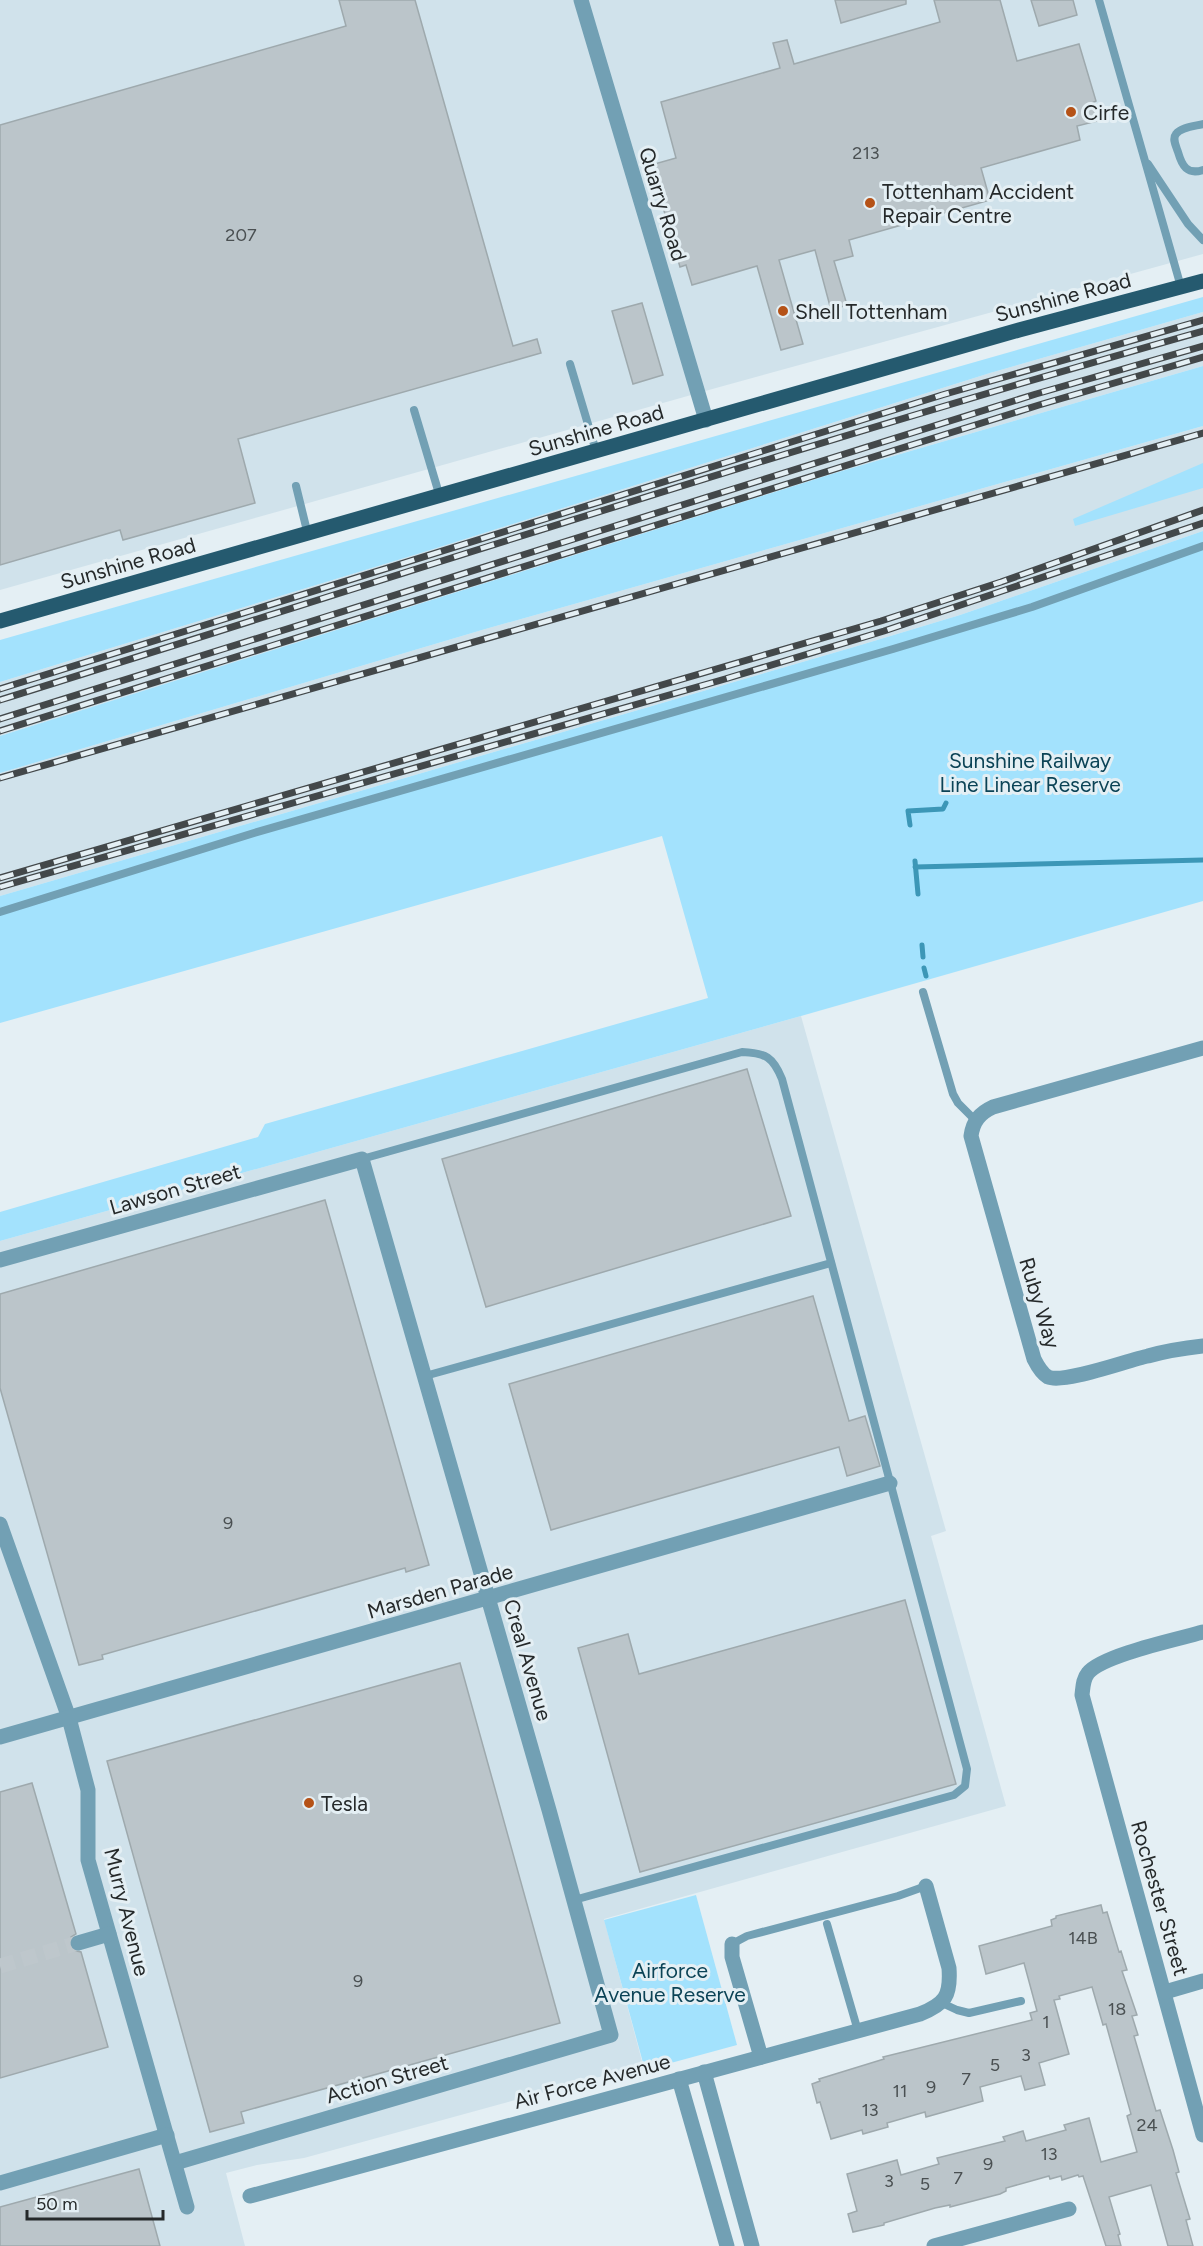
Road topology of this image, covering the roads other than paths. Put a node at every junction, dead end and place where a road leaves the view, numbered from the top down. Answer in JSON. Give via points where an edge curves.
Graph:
{"nodes":[{"id":1,"x":581,"y":0,"type":"edge"},
{"id":2,"x":1099,"y":0,"type":"edge"},
{"id":3,"x":1203,"y":124,"type":"edge"},
{"id":4,"x":1141,"y":152,"type":"junction"},
{"id":5,"x":1203,"y":170,"type":"edge"},
{"id":6,"x":1203,"y":240,"type":"edge"},
{"id":7,"x":1203,"y":280,"type":"edge"},
{"id":8,"x":1181,"y":286,"type":"junction"},
{"id":9,"x":570,"y":364,"type":"dead end"},
{"id":10,"x":414,"y":410,"type":"dead end"},
{"id":11,"x":706,"y":420,"type":"junction"},
{"id":12,"x":596,"y":453,"type":"junction"},
{"id":13,"x":296,"y":486,"type":"dead end"},
{"id":14,"x":440,"y":497,"type":"junction"},
{"id":15,"x":308,"y":535,"type":"junction"},
{"id":16,"x":1203,"y":546,"type":"edge"},
{"id":17,"x":0,"y":621,"type":"edge"},
{"id":18,"x":0,"y":912,"type":"edge"},
{"id":19,"x":923,"y":992,"type":"dead end"},
{"id":20,"x":1203,"y":1048,"type":"edge"},
{"id":21,"x":975,"y":1120,"type":"junction"},
{"id":22,"x":362,"y":1159,"type":"junction"},
{"id":23,"x":0,"y":1260,"type":"edge"},
{"id":24,"x":831,"y":1263,"type":"junction"},
{"id":25,"x":1203,"y":1346,"type":"edge"},
{"id":26,"x":425,"y":1376,"type":"junction"},
{"id":27,"x":890,"y":1483,"type":"junction"},
{"id":28,"x":0,"y":1524,"type":"edge"},
{"id":29,"x":489,"y":1599,"type":"junction"},
{"id":30,"x":1203,"y":1632,"type":"edge"},
{"id":31,"x":69,"y":1718,"type":"junction"},
{"id":32,"x":0,"y":1737,"type":"edge"},
{"id":33,"x":926,"y":1886,"type":"joint"},
{"id":34,"x":574,"y":1900,"type":"junction"},
{"id":35,"x":827,"y":1924,"type":"dead end"},
{"id":36,"x":109,"y":1934,"type":"junction"},
{"id":37,"x":78,"y":1943,"type":"tunnel mouth"},
{"id":38,"x":732,"y":1944,"type":"joint"},
{"id":39,"x":1203,"y":1981,"type":"edge"},
{"id":40,"x":1165,"y":1992,"type":"junction"},
{"id":41,"x":1021,"y":2001,"type":"dead end"},
{"id":42,"x":942,"y":2003,"type":"junction"},
{"id":43,"x":858,"y":2031,"type":"junction"},
{"id":44,"x":611,"y":2035,"type":"joint"},
{"id":45,"x":761,"y":2057,"type":"junction"},
{"id":46,"x":704,"y":2072,"type":"junction"},
{"id":47,"x":679,"y":2079,"type":"junction"},
{"id":48,"x":1203,"y":2134,"type":"edge"},
{"id":49,"x":166,"y":2135,"type":"junction"},
{"id":50,"x":175,"y":2163,"type":"junction"},
{"id":51,"x":0,"y":2183,"type":"edge"},
{"id":52,"x":250,"y":2196,"type":"dead end"},
{"id":53,"x":187,"y":2207,"type":"dead end"},
{"id":54,"x":1069,"y":2209,"type":"dead end"},
{"id":55,"x":727,"y":2246,"type":"edge"},
{"id":56,"x":752,"y":2246,"type":"edge"},
{"id":57,"x":934,"y":2246,"type":"edge"}],
"edges":[{"from":1,"to":11,"type":"street","name":"Quarry Road"},
{"from":2,"to":4,"type":"lane"},
{"from":3,"to":5,"type":"lane","via":[[1181,130],[1174,139],[1182,165],[1195,173]]},
{"from":4,"to":6,"type":"lane","via":[[1176,207]]},
{"from":4,"to":8,"type":"lane"},
{"from":7,"to":8,"type":"main road","name":"Sunshine Road"},
{"from":8,"to":11,"type":"main road","name":"Sunshine Road"},
{"from":9,"to":12,"type":"lane"},
{"from":10,"to":14,"type":"lane"},
{"from":11,"to":12,"type":"main road","name":"Sunshine Road"},
{"from":12,"to":14,"type":"main road","name":"Sunshine Road"},
{"from":13,"to":15,"type":"lane"},
{"from":14,"to":15,"type":"main road","name":"Sunshine Road"},
{"from":15,"to":17,"type":"main road","name":"Sunshine Road"},
{"from":16,"to":18,"type":"lane","via":[[1032,607],[893,650],[254,833]]},
{"from":19,"to":21,"type":"lane","via":[[953,1094]]},
{"from":20,"to":21,"type":"street","via":[[1003,1104],[986,1110]]},
{"from":21,"to":25,"type":"street","name":"Ruby Way","via":[[972,1144],[1039,1369],[1048,1377],[1079,1375],[1147,1356]]},
{"from":22,"to":23,"type":"street","name":"Lawson Street"},
{"from":22,"to":24,"type":"lane","via":[[742,1052],[760,1053],[775,1062],[782,1079]]},
{"from":22,"to":26,"type":"street","name":"Creal Avenue"},
{"from":24,"to":26,"type":"lane"},
{"from":24,"to":27,"type":"lane"},
{"from":26,"to":29,"type":"street","name":"Creal Avenue"},
{"from":27,"to":29,"type":"street","name":"Marsden Parade"},
{"from":27,"to":34,"type":"lane","via":[[967,1769],[965,1786],[954,1795]]},
{"from":28,"to":31,"type":"street","name":"Murry Avenue"},
{"from":29,"to":31,"type":"street","name":"Marsden Parade"},
{"from":29,"to":34,"type":"street","name":"Creal Avenue"},
{"from":30,"to":40,"type":"street","name":"Rochester Street","via":[[1096,1665],[1083,1684],[1085,1708]]},
{"from":31,"to":32,"type":"street","name":"Marsden Parade"},
{"from":31,"to":36,"type":"street","name":"Murry Avenue","via":[[88,1790],[88,1860]]},
{"from":33,"to":38,"type":"lane","via":[[747,1936]]},
{"from":33,"to":42,"type":"street","via":[[949,1968],[949,1987]]},
{"from":34,"to":44,"type":"street","name":"Creal Avenue"},
{"from":35,"to":43,"type":"lane"},
{"from":36,"to":37,"type":"street"},
{"from":36,"to":49,"type":"street","name":"Murry Avenue"},
{"from":38,"to":45,"type":"street","via":[[732,1957]]},
{"from":39,"to":40,"type":"street"},
{"from":40,"to":48,"type":"street","name":"Rochester Street"},
{"from":41,"to":42,"type":"lane","via":[[969,2013]]},
{"from":42,"to":43,"type":"street","name":"Air Force Avenue","via":[[920,2014]]},
{"from":43,"to":45,"type":"street","name":"Air Force Avenue"},
{"from":44,"to":50,"type":"street","name":"Action Street"},
{"from":45,"to":46,"type":"street","name":"Air Force Avenue"},
{"from":46,"to":47,"type":"street","name":"Air Force Avenue"},
{"from":46,"to":56,"type":"street"},
{"from":47,"to":52,"type":"street","name":"Air Force Avenue"},
{"from":47,"to":55,"type":"street"},
{"from":49,"to":50,"type":"street","name":"Murry Avenue"},
{"from":49,"to":51,"type":"street"},
{"from":50,"to":53,"type":"street","name":"Murry Avenue"},
{"from":54,"to":57,"type":"street"}]}
